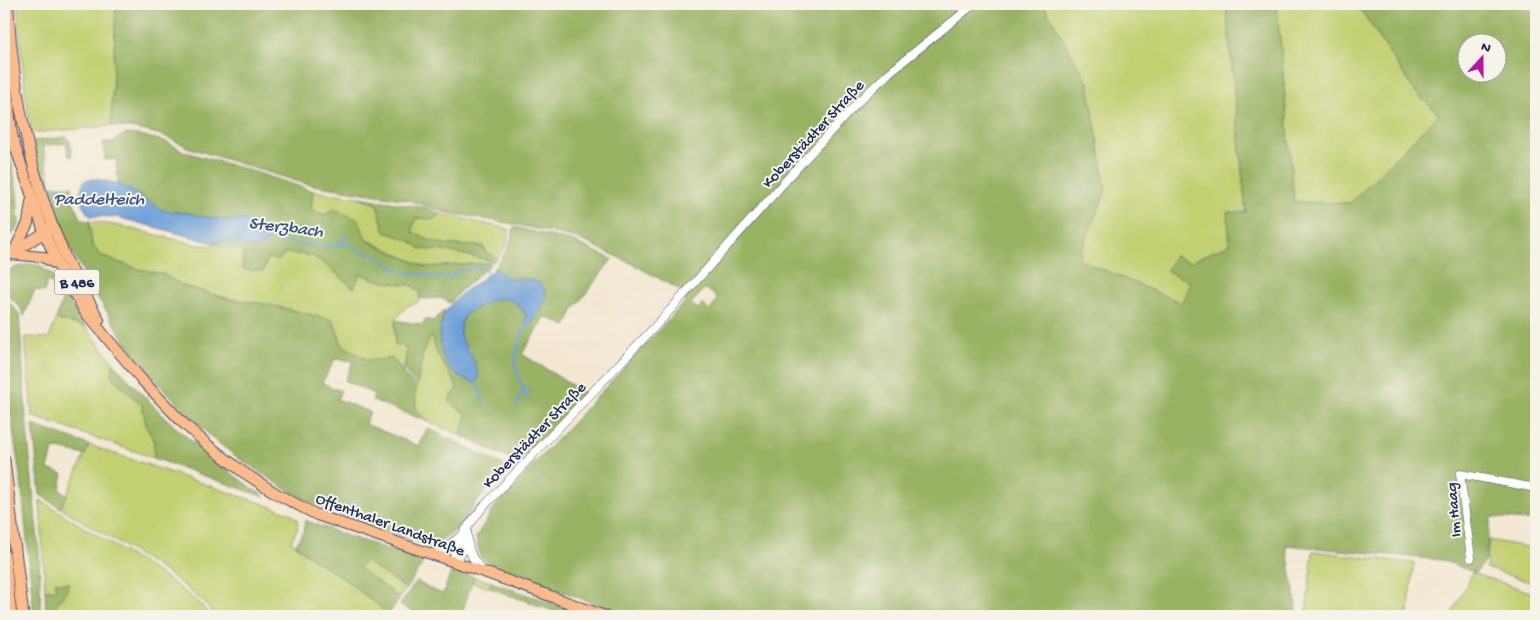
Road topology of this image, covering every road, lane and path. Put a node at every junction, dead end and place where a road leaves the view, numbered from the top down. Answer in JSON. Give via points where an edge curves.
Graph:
{"nodes":[{"id":1,"x":8,"y":4,"type":"edge"},
{"id":2,"x":974,"y":4,"type":"edge"},
{"id":3,"x":4,"y":62,"type":"edge"},
{"id":4,"x":32,"y":199,"type":"junction"},
{"id":5,"x":48,"y":230,"type":"junction"},
{"id":6,"x":9,"y":254,"type":"edge"},
{"id":7,"x":59,"y":266,"type":"junction"},
{"id":8,"x":106,"y":334,"type":"junction"},
{"id":9,"x":4,"y":460,"type":"edge"},
{"id":10,"x":1536,"y":488,"type":"edge"},
{"id":11,"x":467,"y":530,"type":"junction"},
{"id":12,"x":4,"y":555,"type":"edge"},
{"id":13,"x":432,"y":555,"type":"junction"},
{"id":14,"x":1471,"y":558,"type":"dead end"},
{"id":15,"x":454,"y":562,"type":"junction"},
{"id":16,"x":484,"y":572,"type":"junction"},
{"id":17,"x":10,"y":616,"type":"edge"},
{"id":18,"x":24,"y":616,"type":"edge"},
{"id":19,"x":604,"y":616,"type":"edge"}],
"edges":[{"from":1,"to":5,"type":"main road","name":"Offenthaler Landstraße","number":"B 486","via":[[23,130]]},
{"from":2,"to":11,"type":"street","name":"Koberstädter Straße","via":[[862,98],[664,317],[488,502]]},
{"from":3,"to":4,"type":"main road","name":"Offenthaler Landstraße","number":"B 486","via":[[12,134]]},
{"from":4,"to":5,"type":"main road","name":"Offenthaler Landstraße","number":"B 486"},
{"from":4,"to":6,"type":"main road","via":[[28,223]]},
{"from":5,"to":6,"type":"main road"},
{"from":5,"to":7,"type":"main road","name":"Offenthaler Landstraße","number":"B 486"},
{"from":5,"to":8,"type":"main road","name":"Offenthaler Landstraße","number":"B 486"},
{"from":6,"to":7,"type":"main road","via":[[42,257]]},
{"from":7,"to":8,"type":"main road","name":"Offenthaler Landstraße","number":"B 486","via":[[80,304]]},
{"from":8,"to":13,"type":"main road","name":"Offenthaler Landstraße","number":"B 486","via":[[159,399],[208,445],[243,472],[317,515]]},
{"from":9,"to":18,"type":"highway"},
{"from":10,"to":14,"type":"street","name":"Im Haag","via":[[1460,474]]},
{"from":11,"to":13,"type":"street"},
{"from":11,"to":15,"type":"street","via":[[464,550]]},
{"from":11,"to":16,"type":"street","via":[[469,550]]},
{"from":12,"to":17,"type":"highway"},
{"from":13,"to":15,"type":"main road","name":"Offenthaler Landstraße","number":"B 486"},
{"from":15,"to":16,"type":"main road","name":"Offenthaler Landstraße","number":"B 486"},
{"from":16,"to":19,"type":"main road","name":"Offenthaler Landstraße","number":"B 486"}]}
